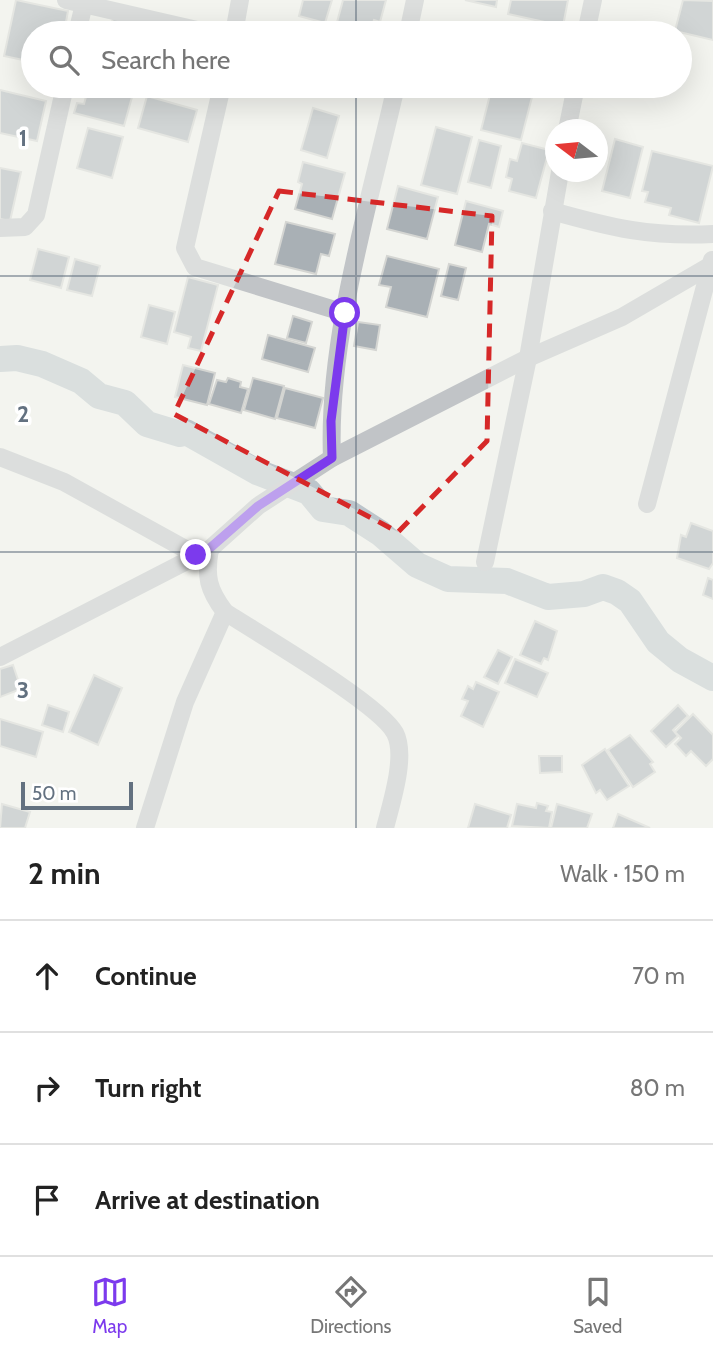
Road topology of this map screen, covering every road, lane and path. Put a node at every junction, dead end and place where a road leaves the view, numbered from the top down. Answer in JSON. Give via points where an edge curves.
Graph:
{"nodes":[{"id":1,"x":240,"y":0,"type":"edge"},
{"id":2,"x":415,"y":0,"type":"edge"},
{"id":3,"x":593,"y":0,"type":"edge"},
{"id":4,"x":75,"y":2,"type":"edge"},
{"id":5,"x":76,"y":21,"type":"edge"},
{"id":6,"x":158,"y":21,"type":"edge"},
{"id":7,"x":236,"y":21,"type":"edge"},
{"id":8,"x":411,"y":21,"type":"edge"},
{"id":9,"x":589,"y":21,"type":"edge"},
{"id":10,"x":62,"y":98,"type":"edge"},
{"id":11,"x":219,"y":98,"type":"edge"},
{"id":12,"x":393,"y":98,"type":"edge"},
{"id":13,"x":574,"y":98,"type":"edge"},
{"id":14,"x":569,"y":119,"type":"edge"},
{"id":15,"x":557,"y":182,"type":"edge"},
{"id":16,"x":552,"y":211,"type":"junction"},
{"id":17,"x":0,"y":228,"type":"edge"},
{"id":18,"x":713,"y":234,"type":"edge"},
{"id":19,"x":712,"y":262,"type":"edge"},
{"id":20,"x":345,"y":313,"type":"junction"},
{"id":21,"x":528,"y":358,"type":"junction"},
{"id":22,"x":0,"y":457,"type":"edge"},
{"id":23,"x":332,"y":458,"type":"junction"},
{"id":24,"x":647,"y":504,"type":"dead end"},
{"id":25,"x":203,"y":552,"type":"junction"},
{"id":26,"x":485,"y":562,"type":"dead end"},
{"id":27,"x":226,"y":612,"type":"junction"},
{"id":28,"x":0,"y":657,"type":"edge"},
{"id":29,"x":145,"y":828,"type":"edge"},
{"id":30,"x":386,"y":828,"type":"edge"}],
"edges":[{"from":1,"to":7,"type":"street"},
{"from":2,"to":8,"type":"street"},
{"from":3,"to":9,"type":"street"},
{"from":4,"to":5,"type":"street"},
{"from":4,"to":6,"type":"street"},
{"from":10,"to":17,"type":"street","via":[[36,215],[25,227]]},
{"from":11,"to":20,"type":"street","via":[[185,248],[195,267]]},
{"from":12,"to":20,"type":"street"},
{"from":13,"to":14,"type":"street"},
{"from":15,"to":16,"type":"street"},
{"from":16,"to":18,"type":"street","via":[[665,236]]},
{"from":16,"to":21,"type":"street"},
{"from":19,"to":21,"type":"street","via":[[622,317]]},
{"from":19,"to":24,"type":"street"},
{"from":20,"to":23,"type":"street","via":[[331,421]]},
{"from":21,"to":23,"type":"street"},
{"from":21,"to":26,"type":"street"},
{"from":22,"to":25,"type":"street","via":[[64,482]]},
{"from":23,"to":25,"type":"street","via":[[258,506]]},
{"from":25,"to":27,"type":"street","via":[[215,598]]},
{"from":25,"to":28,"type":"street"},
{"from":27,"to":29,"type":"street","via":[[185,702]]},
{"from":27,"to":30,"type":"street","via":[[367,705],[395,734],[399,766]]}]}
